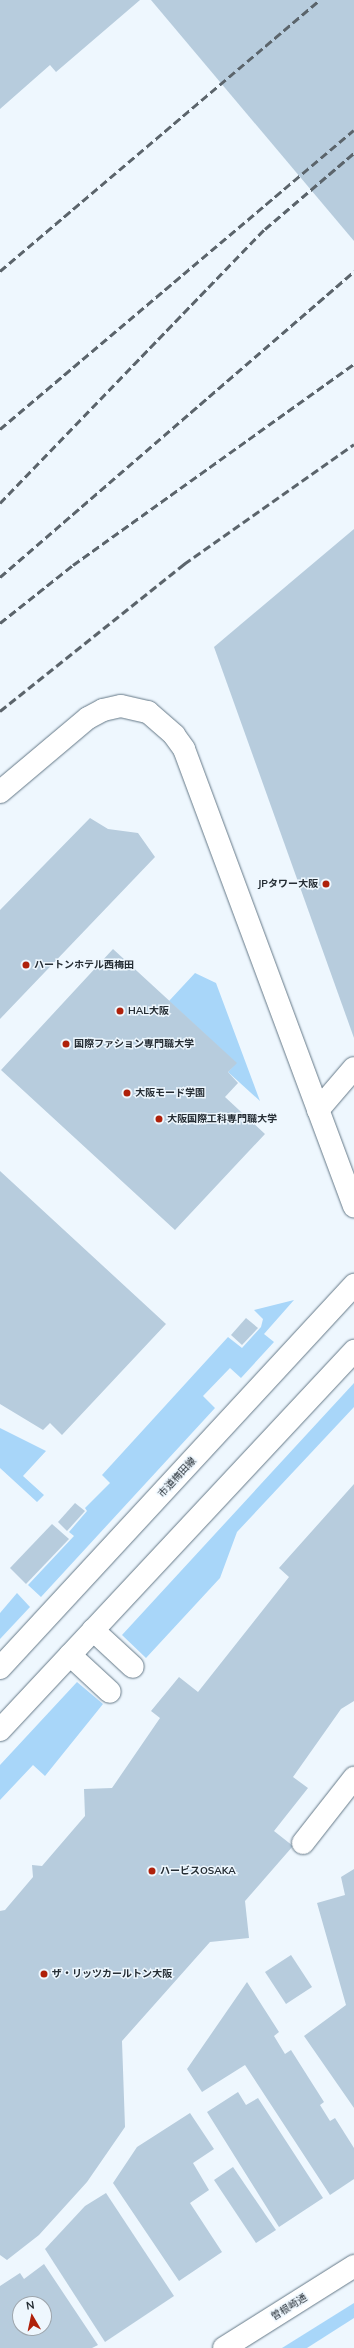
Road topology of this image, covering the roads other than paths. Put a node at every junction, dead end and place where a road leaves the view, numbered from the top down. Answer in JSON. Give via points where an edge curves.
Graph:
{"nodes":[{"id":1,"x":0,"y":792,"type":"edge"},
{"id":2,"x":354,"y":1068,"type":"edge"},
{"id":3,"x":318,"y":1110,"type":"junction"},
{"id":4,"x":354,"y":1206,"type":"edge"},
{"id":5,"x":354,"y":1285,"type":"edge"},
{"id":6,"x":354,"y":1351,"type":"edge"},
{"id":7,"x":93,"y":1630,"type":"junction"},
{"id":8,"x":70,"y":1655,"type":"junction"},
{"id":9,"x":133,"y":1667,"type":"dead end"},
{"id":10,"x":0,"y":1668,"type":"edge"},
{"id":11,"x":110,"y":1692,"type":"dead end"},
{"id":12,"x":0,"y":1730,"type":"edge"},
{"id":13,"x":354,"y":1778,"type":"edge"},
{"id":14,"x":303,"y":1843,"type":"dead end"},
{"id":15,"x":354,"y":2266,"type":"edge"},
{"id":16,"x":224,"y":2348,"type":"edge"}],
"edges":[{"from":1,"to":3,"type":"main road","via":[[88,718],[103,710],[120,706],[134,707],[152,714],[165,725],[184,749]]},
{"from":2,"to":3,"type":"main road"},
{"from":3,"to":4,"type":"main road"},
{"from":5,"to":10,"type":"main road","name":"市道梅田線"},
{"from":6,"to":7,"type":"main road"},
{"from":7,"to":8,"type":"main road"},
{"from":7,"to":9,"type":"main road"},
{"from":8,"to":11,"type":"main road"},
{"from":8,"to":12,"type":"main road"},
{"from":13,"to":14,"type":"main road"},
{"from":15,"to":16,"type":"main road","name":"曽根崎通"}]}
